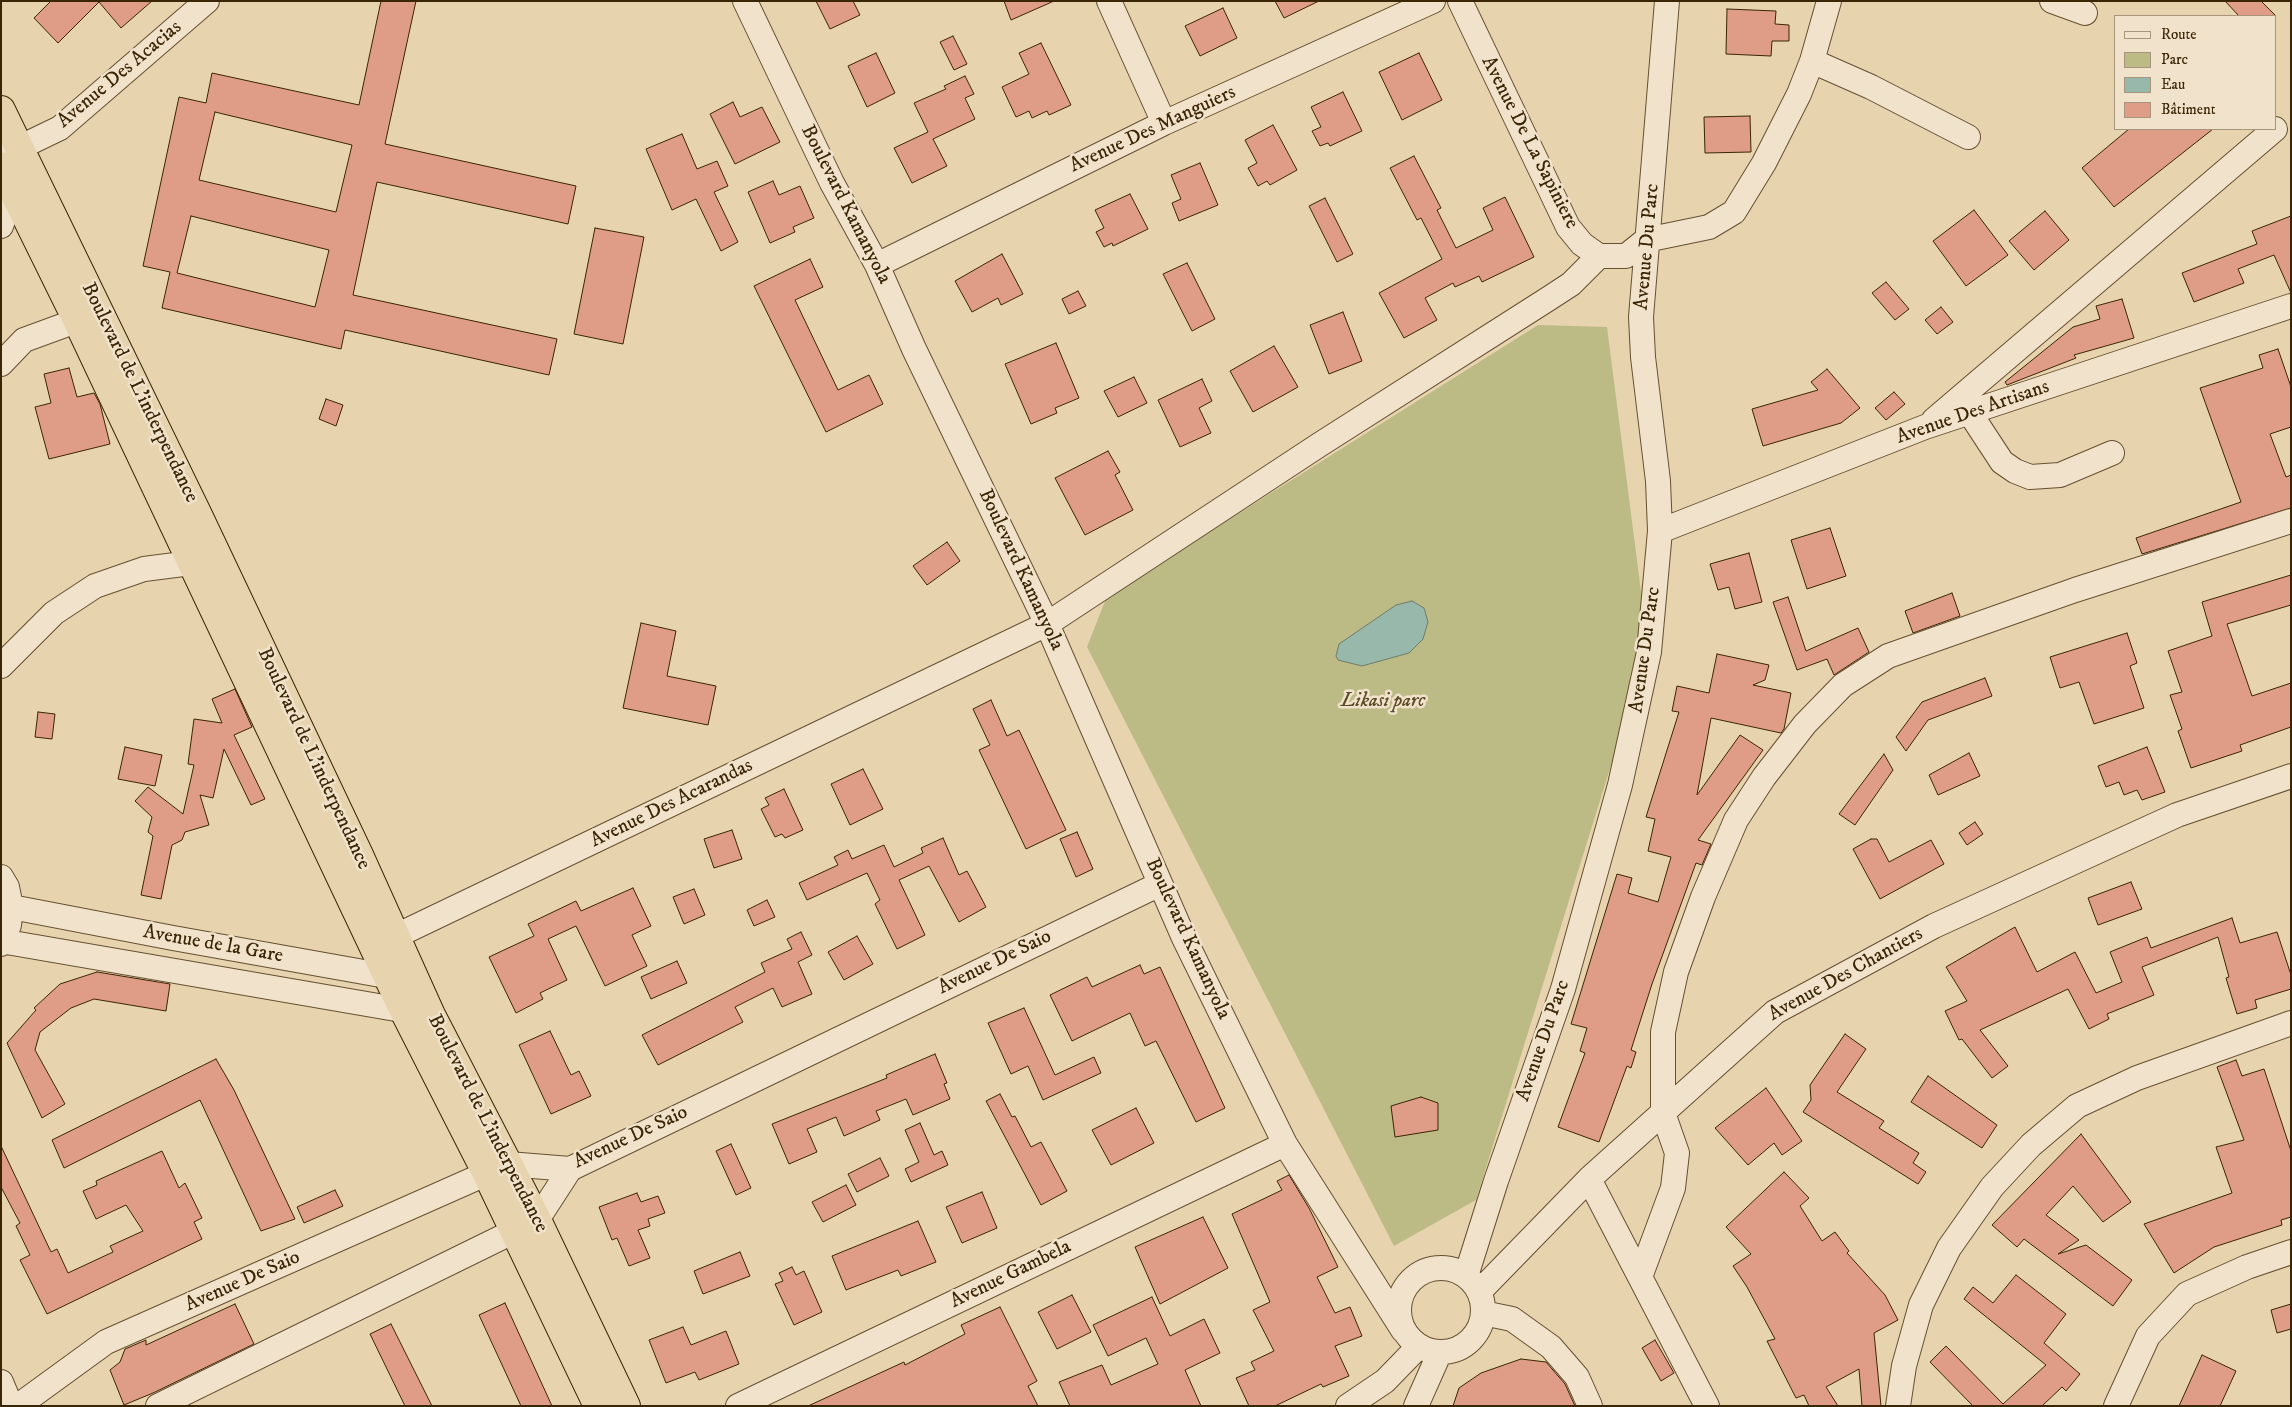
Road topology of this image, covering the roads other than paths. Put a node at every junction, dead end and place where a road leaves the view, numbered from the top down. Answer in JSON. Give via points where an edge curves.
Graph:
{"nodes":[{"id":1,"x":207,"y":1,"type":"edge"},
{"id":2,"x":746,"y":1,"type":"edge"},
{"id":3,"x":1110,"y":1,"type":"edge"},
{"id":4,"x":1433,"y":1,"type":"edge"},
{"id":5,"x":1460,"y":1,"type":"edge"},
{"id":6,"x":1667,"y":1,"type":"edge"},
{"id":7,"x":1829,"y":1,"type":"edge"},
{"id":8,"x":2052,"y":1,"type":"edge"},
{"id":9,"x":2085,"y":13,"type":"dead end"},
{"id":10,"x":1812,"y":61,"type":"junction"},
{"id":11,"x":1,"y":110,"type":"edge"},
{"id":12,"x":2291,"y":115,"type":"edge"},
{"id":13,"x":1164,"y":123,"type":"junction"},
{"id":14,"x":2277,"y":126,"type":"edge"},
{"id":15,"x":2273,"y":130,"type":"edge"},
{"id":16,"x":1968,"y":137,"type":"dead end"},
{"id":17,"x":7,"y":156,"type":"edge"},
{"id":18,"x":14,"y":192,"type":"junction"},
{"id":19,"x":1,"y":226,"type":"edge"},
{"id":20,"x":1646,"y":240,"type":"junction"},
{"id":21,"x":1599,"y":256,"type":"junction"},
{"id":22,"x":877,"y":265,"type":"junction"},
{"id":23,"x":2291,"y":306,"type":"edge"},
{"id":24,"x":88,"y":316,"type":"junction"},
{"id":25,"x":1,"y":363,"type":"edge"},
{"id":26,"x":1965,"y":405,"type":"junction"},
{"id":27,"x":2112,"y":453,"type":"dead end"},
{"id":28,"x":2291,"y":521,"type":"edge"},
{"id":29,"x":1660,"y":531,"type":"junction"},
{"id":30,"x":191,"y":563,"type":"junction"},
{"id":31,"x":1047,"y":624,"type":"junction"},
{"id":32,"x":1,"y":666,"type":"edge"},
{"id":33,"x":2291,"y":776,"type":"edge"},
{"id":34,"x":1,"y":877,"type":"edge"},
{"id":35,"x":1160,"y":884,"type":"junction"},
{"id":36,"x":6,"y":906,"type":"edge"},
{"id":37,"x":396,"y":936,"type":"junction"},
{"id":38,"x":2,"y":942,"type":"edge"},
{"id":39,"x":388,"y":976,"type":"junction"},
{"id":40,"x":415,"y":980,"type":"junction"},
{"id":41,"x":404,"y":1011,"type":"junction"},
{"id":42,"x":431,"y":1015,"type":"junction"},
{"id":43,"x":2291,"y":1023,"type":"edge"},
{"id":44,"x":1663,"y":1113,"type":"junction"},
{"id":45,"x":1285,"y":1144,"type":"junction"},
{"id":46,"x":498,"y":1169,"type":"junction"},
{"id":47,"x":570,"y":1169,"type":"junction"},
{"id":48,"x":1589,"y":1179,"type":"junction"},
{"id":49,"x":526,"y":1226,"type":"junction"},
{"id":50,"x":2291,"y":1252,"type":"edge"},
{"id":51,"x":1640,"y":1276,"type":"junction"},
{"id":52,"x":1476,"y":1294,"type":"junction"},
{"id":53,"x":1420,"y":1342,"type":"junction"},
{"id":54,"x":1,"y":1382,"type":"edge"},
{"id":55,"x":11,"y":1406,"type":"edge"},
{"id":56,"x":18,"y":1406,"type":"edge"},
{"id":57,"x":158,"y":1406,"type":"edge"},
{"id":58,"x":598,"y":1406,"type":"edge"},
{"id":59,"x":626,"y":1406,"type":"edge"},
{"id":60,"x":738,"y":1406,"type":"edge"},
{"id":61,"x":1348,"y":1406,"type":"edge"},
{"id":62,"x":1416,"y":1406,"type":"edge"},
{"id":63,"x":1590,"y":1406,"type":"edge"},
{"id":64,"x":1707,"y":1406,"type":"edge"},
{"id":65,"x":1898,"y":1406,"type":"edge"},
{"id":66,"x":2116,"y":1406,"type":"edge"}],
"edges":[{"from":1,"to":17,"type":"street","name":"Avenue Des Acacias","via":[[60,128]]},
{"from":2,"to":22,"type":"street","name":"Boulevard Kamanyola","via":[[832,183]]},
{"from":3,"to":13,"type":"street"},
{"from":4,"to":13,"type":"street","name":"Avenue Des Manguiers"},
{"from":5,"to":21,"type":"street","name":"Avenue De La Sapiniere","via":[[1568,227],[1582,244]]},
{"from":6,"to":20,"type":"street","name":"Avenue Du Parc"},
{"from":7,"to":10,"type":"street"},
{"from":8,"to":9,"type":"street"},
{"from":10,"to":16,"type":"street"},
{"from":10,"to":20,"type":"street","via":[[1764,163],[1734,212],[1708,227]]},
{"from":11,"to":17,"type":"highway","name":"Boulevard de L'inderpendance"},
{"from":12,"to":14,"type":"street"},
{"from":13,"to":22,"type":"street","name":"Avenue Des Manguiers"},
{"from":15,"to":26,"type":"street"},
{"from":17,"to":18,"type":"highway","name":"Boulevard de L'inderpendance"},
{"from":17,"to":24,"type":"highway","name":"Boulevard de L'inderpendance"},
{"from":18,"to":19,"type":"street"},
{"from":18,"to":24,"type":"highway","name":"Boulevard de L'inderpendance"},
{"from":20,"to":21,"type":"street","via":[[1626,256]]},
{"from":20,"to":29,"type":"street","name":"Avenue Du Parc","via":[[1641,318]]},
{"from":21,"to":31,"type":"street","name":"Avenue Des Acarandas","via":[[1571,284]]},
{"from":22,"to":31,"type":"street","name":"Boulevard Kamanyola","via":[[914,349]]},
{"from":23,"to":26,"type":"street","name":"Avenue Des Artisans"},
{"from":24,"to":25,"type":"street","via":[[24,340]]},
{"from":24,"to":30,"type":"highway","name":"Boulevard de L'inderpendance"},
{"from":24,"to":37,"type":"highway","name":"Boulevard de L'inderpendance","via":[[202,524]]},
{"from":26,"to":27,"type":"street","via":[[2002,462],[2030,477],[2060,475]]},
{"from":26,"to":29,"type":"street","name":"Avenue Des Artisans","via":[[1925,427]]},
{"from":28,"to":44,"type":"street","via":[[1950,633],[1888,656],[1843,685],[1805,724],[1759,784],[1736,820],[1703,897],[1676,972],[1663,1032]]},
{"from":29,"to":52,"type":"street","name":"Avenue Du Parc","via":[[1649,652],[1620,785],[1563,989],[1496,1181]]},
{"from":30,"to":32,"type":"street","via":[[144,569],[95,586],[54,613]]},
{"from":30,"to":39,"type":"highway","name":"Boulevard de L'inderpendance"},
{"from":31,"to":35,"type":"street","name":"Boulevard Kamanyola"},
{"from":31,"to":37,"type":"street","name":"Avenue Des Acarandas"},
{"from":33,"to":44,"type":"street","name":"Avenue Des Chantiers","via":[[2177,815],[1934,926],[1775,1012]]},
{"from":34,"to":36,"type":"street","via":[[7,887]]},
{"from":35,"to":45,"type":"street","name":"Boulevard Kamanyola"},
{"from":35,"to":47,"type":"street","name":"Avenue De Saio"},
{"from":36,"to":38,"type":"street","via":[[9,925]]},
{"from":36,"to":39,"type":"street","name":"Avenue de la Gare"},
{"from":37,"to":40,"type":"highway","name":"Boulevard de L'inderpendance"},
{"from":38,"to":41,"type":"street"},
{"from":39,"to":40,"type":"street","name":"Avenue de la Gare"},
{"from":39,"to":41,"type":"highway","name":"Boulevard de L'inderpendance"},
{"from":40,"to":42,"type":"highway","name":"Boulevard de L'inderpendance"},
{"from":41,"to":42,"type":"street"},
{"from":41,"to":46,"type":"highway","name":"Boulevard de L'inderpendance"},
{"from":42,"to":46,"type":"highway","name":"Boulevard de L'inderpendance"},
{"from":43,"to":65,"type":"street","via":[[2137,1078],[2077,1106],[2031,1145],[1992,1187],[1949,1248],[1921,1305],[1904,1366]]},
{"from":44,"to":48,"type":"street","name":"Avenue Des Chantiers"},
{"from":44,"to":51,"type":"street","via":[[1677,1153],[1673,1188]]},
{"from":45,"to":53,"type":"street","name":"Boulevard Kamanyola"},
{"from":45,"to":60,"type":"street","name":"Avenue Gambela"},
{"from":46,"to":47,"type":"street","name":"Avenue De Saio"},
{"from":46,"to":49,"type":"highway","name":"Boulevard de L'inderpendance"},
{"from":46,"to":56,"type":"street","name":"Avenue De Saio","via":[[106,1342]]},
{"from":47,"to":49,"type":"street"},
{"from":48,"to":51,"type":"street"},
{"from":48,"to":52,"type":"street","name":"Avenue Des Chantiers"},
{"from":49,"to":57,"type":"street"},
{"from":49,"to":58,"type":"highway","name":"Boulevard de L'inderpendance"},
{"from":49,"to":59,"type":"highway","name":"Boulevard de L'inderpendance"},
{"from":50,"to":66,"type":"street","via":[[2247,1267],[2187,1294],[2148,1336]]},
{"from":51,"to":64,"type":"street"},
{"from":52,"to":53,"type":"street","name":"Avenue Du Parc","via":[[1476,1333],[1469,1341],[1460,1347]]},
{"from":52,"to":53,"type":"street","via":[[1454,1269],[1442,1267],[1418,1274],[1401,1293],[1398,1305],[1399,1318]]},
{"from":52,"to":63,"type":"street","via":[[1551,1347],[1577,1377]]},
{"from":53,"to":61,"type":"street","via":[[1385,1381]]},
{"from":53,"to":62,"type":"street"},
{"from":54,"to":55,"type":"street"}]}
